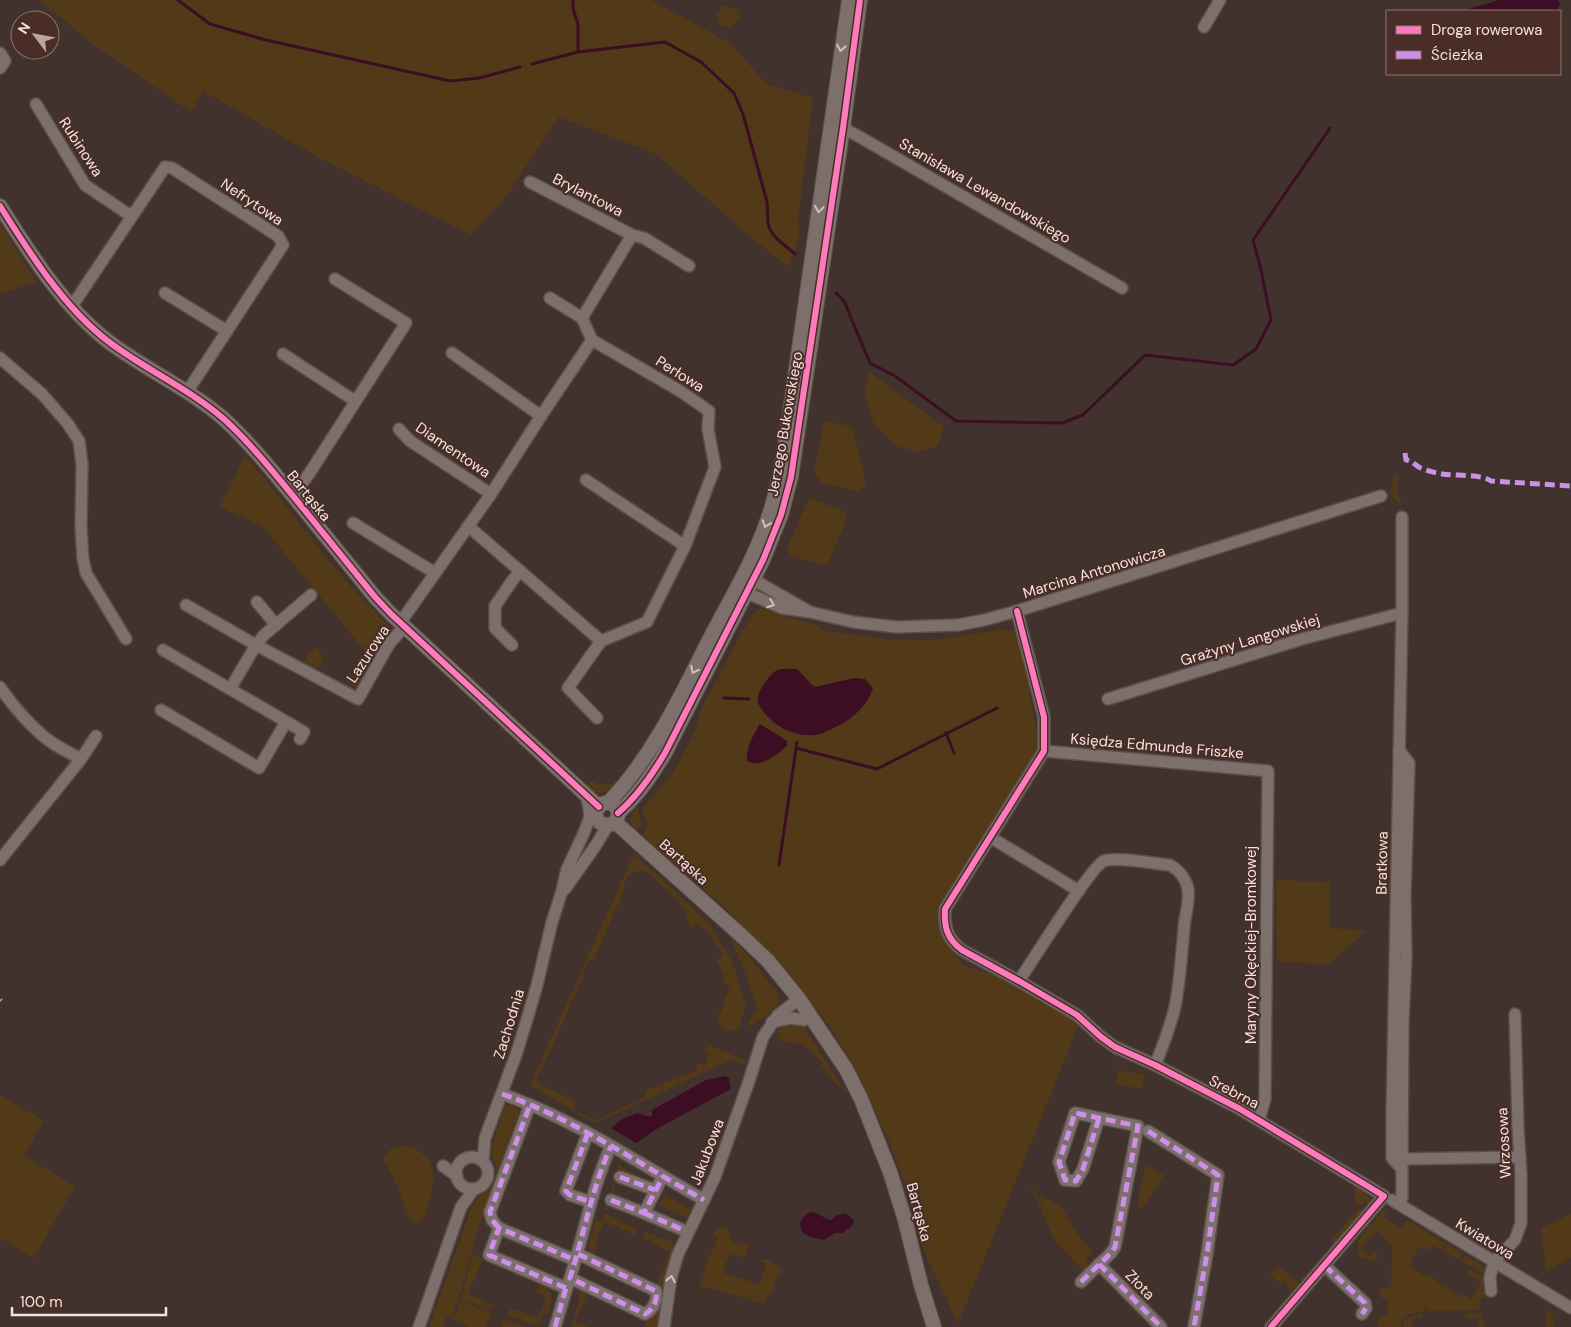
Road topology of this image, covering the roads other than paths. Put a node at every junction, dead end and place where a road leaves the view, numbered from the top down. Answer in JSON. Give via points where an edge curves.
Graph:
{"nodes":[{"id":1,"x":849,"y":0,"type":"edge"},
{"id":2,"x":860,"y":0,"type":"edge"},
{"id":3,"x":1220,"y":0,"type":"edge"},
{"id":4,"x":1204,"y":28,"type":"dead end"},
{"id":5,"x":0,"y":53,"type":"edge"},
{"id":6,"x":0,"y":68,"type":"edge"},
{"id":7,"x":36,"y":104,"type":"dead end"},
{"id":8,"x":836,"y":128,"type":"junction"},
{"id":9,"x":530,"y":182,"type":"dead end"},
{"id":10,"x":0,"y":206,"type":"edge"},
{"id":11,"x":131,"y":216,"type":"junction"},
{"id":12,"x":632,"y":235,"type":"junction"},
{"id":13,"x":689,"y":266,"type":"dead end"},
{"id":14,"x":335,"y":279,"type":"dead end"},
{"id":15,"x":1122,"y":288,"type":"dead end"},
{"id":16,"x":164,"y":293,"type":"dead end"},
{"id":17,"x":550,"y":298,"type":"dead end"},
{"id":18,"x":72,"y":306,"type":"junction"},
{"id":19,"x":582,"y":318,"type":"junction"},
{"id":20,"x":227,"y":331,"type":"junction"},
{"id":21,"x":592,"y":340,"type":"junction"},
{"id":22,"x":452,"y":353,"type":"dead end"},
{"id":23,"x":283,"y":354,"type":"dead end"},
{"id":24,"x":0,"y":358,"type":"edge"},
{"id":25,"x":187,"y":392,"type":"junction"},
{"id":26,"x":355,"y":401,"type":"junction"},
{"id":27,"x":541,"y":416,"type":"junction"},
{"id":28,"x":399,"y":429,"type":"dead end"},
{"id":29,"x":586,"y":480,"type":"dead end"},
{"id":30,"x":491,"y":494,"type":"junction"},
{"id":31,"x":292,"y":495,"type":"junction"},
{"id":32,"x":1381,"y":496,"type":"dead end"},
{"id":33,"x":1402,"y":516,"type":"dead end"},
{"id":34,"x":353,"y":522,"type":"dead end"},
{"id":35,"x":468,"y":526,"type":"junction"},
{"id":36,"x":686,"y":546,"type":"junction"},
{"id":37,"x":520,"y":572,"type":"junction"},
{"id":38,"x":435,"y":573,"type":"junction"},
{"id":39,"x":747,"y":585,"type":"junction"},
{"id":40,"x":311,"y":595,"type":"dead end"},
{"id":41,"x":257,"y":602,"type":"dead end"},
{"id":42,"x":186,"y":605,"type":"dead end"},
{"id":43,"x":1017,"y":611,"type":"junction"},
{"id":44,"x":1402,"y":613,"type":"junction"},
{"id":45,"x":276,"y":625,"type":"junction"},
{"id":46,"x":402,"y":625,"type":"junction"},
{"id":47,"x":126,"y":639,"type":"dead end"},
{"id":48,"x":601,"y":641,"type":"junction"},
{"id":49,"x":256,"y":645,"type":"junction"},
{"id":50,"x":512,"y":645,"type":"dead end"},
{"id":51,"x":162,"y":650,"type":"dead end"},
{"id":52,"x":0,"y":687,"type":"edge"},
{"id":53,"x":230,"y":689,"type":"junction"},
{"id":54,"x":1108,"y":699,"type":"dead end"},
{"id":55,"x":161,"y":710,"type":"dead end"},
{"id":56,"x":597,"y":718,"type":"dead end"},
{"id":57,"x":286,"y":722,"type":"junction"},
{"id":58,"x":96,"y":736,"type":"dead end"},
{"id":59,"x":300,"y":739,"type":"dead end"},
{"id":60,"x":1044,"y":751,"type":"junction"},
{"id":61,"x":81,"y":759,"type":"junction"},
{"id":62,"x":1268,"y":771,"type":"joint"},
{"id":63,"x":621,"y":789,"type":"junction"},
{"id":64,"x":586,"y":794,"type":"junction"},
{"id":65,"x":633,"y":800,"type":"junction"},
{"id":66,"x":607,"y":814,"type":"junction"},
{"id":67,"x":583,"y":835,"type":"junction"},
{"id":68,"x":632,"y":837,"type":"junction"},
{"id":69,"x":990,"y":837,"type":"junction"},
{"id":70,"x":596,"y":845,"type":"junction"},
{"id":71,"x":0,"y":860,"type":"edge"},
{"id":72,"x":1079,"y":891,"type":"junction"},
{"id":73,"x":561,"y":894,"type":"junction"},
{"id":74,"x":1019,"y":980,"type":"junction"},
{"id":75,"x":796,"y":1001,"type":"junction"},
{"id":76,"x":1515,"y":1014,"type":"dead end"},
{"id":77,"x":804,"y":1020,"type":"junction"},
{"id":78,"x":772,"y":1022,"type":"junction"},
{"id":79,"x":1155,"y":1065,"type":"junction"},
{"id":80,"x":502,"y":1094,"type":"junction"},
{"id":81,"x":530,"y":1105,"type":"junction"},
{"id":82,"x":864,"y":1108,"type":"junction"},
{"id":83,"x":1098,"y":1118,"type":"junction"},
{"id":84,"x":1259,"y":1120,"type":"junction"},
{"id":85,"x":1148,"y":1131,"type":"dead end"},
{"id":86,"x":588,"y":1133,"type":"junction"},
{"id":87,"x":485,"y":1138,"type":"junction"},
{"id":88,"x":611,"y":1146,"type":"junction"},
{"id":89,"x":1520,"y":1157,"type":"junction"},
{"id":90,"x":470,"y":1158,"type":"junction"},
{"id":91,"x":482,"y":1161,"type":"junction"},
{"id":92,"x":1402,"y":1164,"type":"junction"},
{"id":93,"x":457,"y":1172,"type":"junction"},
{"id":94,"x":663,"y":1176,"type":"junction"},
{"id":95,"x":620,"y":1177,"type":"dead end"},
{"id":96,"x":474,"y":1189,"type":"junction"},
{"id":97,"x":655,"y":1190,"type":"junction"},
{"id":98,"x":1384,"y":1196,"type":"junction"},
{"id":99,"x":611,"y":1200,"type":"dead end"},
{"id":100,"x":704,"y":1200,"type":"junction"},
{"id":101,"x":591,"y":1202,"type":"junction"},
{"id":102,"x":1399,"y":1204,"type":"junction"},
{"id":103,"x":461,"y":1207,"type":"junction"},
{"id":104,"x":644,"y":1213,"type":"junction"},
{"id":105,"x":499,"y":1228,"type":"junction"},
{"id":106,"x":681,"y":1229,"type":"dead end"},
{"id":107,"x":577,"y":1258,"type":"junction"},
{"id":108,"x":1494,"y":1262,"type":"junction"},
{"id":109,"x":1099,"y":1264,"type":"junction"},
{"id":110,"x":1324,"y":1266,"type":"junction"},
{"id":111,"x":1080,"y":1282,"type":"dead end"},
{"id":112,"x":568,"y":1283,"type":"junction"},
{"id":113,"x":1491,"y":1291,"type":"dead end"},
{"id":114,"x":1571,"y":1308,"type":"edge"},
{"id":115,"x":1362,"y":1314,"type":"dead end"},
{"id":116,"x":419,"y":1327,"type":"edge"},
{"id":117,"x":556,"y":1327,"type":"edge"},
{"id":118,"x":664,"y":1327,"type":"edge"},
{"id":119,"x":934,"y":1327,"type":"edge"},
{"id":120,"x":1161,"y":1327,"type":"edge"},
{"id":121,"x":1194,"y":1327,"type":"edge"},
{"id":122,"x":1271,"y":1327,"type":"edge"}],
"edges":[{"from":1,"to":8,"type":"street","name":"Jerzego Bukowskiego","one_way":true},
{"from":2,"to":8,"type":"street","name":"Jerzego Bukowskiego"},
{"from":3,"to":4,"type":"street"},
{"from":5,"to":6,"type":"street","via":[[5,61]]},
{"from":7,"to":11,"type":"street","name":"Rubinowa","via":[[85,185]]},
{"from":8,"to":15,"type":"street","name":"Stanisława Lewandowskiego","via":[[858,136]]},
{"from":8,"to":39,"type":"street","name":"Jerzego Bukowskiego","via":[[791,477],[772,539]]},
{"from":9,"to":12,"type":"street","name":"Brylantowa"},
{"from":10,"to":18,"type":"street","name":"Bartąska","via":[[49,279]]},
{"from":11,"to":18,"type":"street"},
{"from":11,"to":20,"type":"street","name":"Nefrytowa","via":[[165,167],[172,168],[278,236],[283,245]]},
{"from":12,"to":13,"type":"street","name":"Brylantowa","via":[[644,238]]},
{"from":12,"to":19,"type":"street","name":"Brylantowa"},
{"from":14,"to":26,"type":"street","via":[[406,323]]},
{"from":16,"to":20,"type":"street"},
{"from":17,"to":19,"type":"street"},
{"from":18,"to":25,"type":"street","name":"Bartąska","via":[[108,341]]},
{"from":19,"to":21,"type":"street"},
{"from":20,"to":25,"type":"street","name":"Nefrytowa"},
{"from":21,"to":27,"type":"street","name":"Diamentowa"},
{"from":21,"to":36,"type":"street","name":"Perłowa","via":[[709,411],[708,429],[715,467]]},
{"from":22,"to":27,"type":"street"},
{"from":23,"to":26,"type":"street"},
{"from":24,"to":47,"type":"street","via":[[42,394],[79,441],[81,528],[86,573]]},
{"from":25,"to":31,"type":"street","name":"Bartąska","via":[[224,420]]},
{"from":26,"to":31,"type":"street"},
{"from":27,"to":30,"type":"street","name":"Diamentowa"},
{"from":28,"to":30,"type":"street","name":"Diamentowa","via":[[410,441]]},
{"from":29,"to":36,"type":"street"},
{"from":30,"to":35,"type":"street","name":"Diamentowa"},
{"from":31,"to":46,"type":"street","name":"Bartąska","via":[[375,597]]},
{"from":32,"to":43,"type":"street","name":"Marcina Antonowicza"},
{"from":33,"to":44,"type":"street"},
{"from":34,"to":38,"type":"street"},
{"from":35,"to":37,"type":"street"},
{"from":35,"to":38,"type":"street","name":"Diamentowa"},
{"from":36,"to":48,"type":"street","name":"Perłowa","via":[[647,622]]},
{"from":37,"to":48,"type":"street"},
{"from":37,"to":50,"type":"street","via":[[496,606],[496,628]]},
{"from":38,"to":46,"type":"street","name":"Diamentowa"},
{"from":39,"to":43,"type":"street","name":"Marcina Antonowicza","via":[[782,608],[896,627],[958,625]]},
{"from":39,"to":63,"type":"street","name":"Jerzego Bukowskiego","one_way":true,"via":[[661,733]]},
{"from":39,"to":65,"type":"street","name":"Jerzego Bukowskiego","via":[[665,753]]},
{"from":40,"to":45,"type":"street"},
{"from":41,"to":45,"type":"street"},
{"from":42,"to":49,"type":"street"},
{"from":43,"to":60,"type":"street","via":[[1044,717]]},
{"from":44,"to":54,"type":"street","name":"Grażyny Langowskiej","via":[[1302,639]]},
{"from":44,"to":92,"type":"street","via":[[1399,750],[1409,763]]},
{"from":45,"to":49,"type":"street"},
{"from":46,"to":49,"type":"street","name":"Lazurowa","via":[[358,699]]},
{"from":46,"to":64,"type":"street","name":"Bartąska"},
{"from":48,"to":56,"type":"street","via":[[568,688]]},
{"from":49,"to":53,"type":"street"},
{"from":51,"to":53,"type":"street"},
{"from":52,"to":61,"type":"street","via":[[48,739]]},
{"from":53,"to":57,"type":"street"},
{"from":55,"to":57,"type":"street","via":[[262,770]]},
{"from":57,"to":59,"type":"street","via":[[304,732]]},
{"from":58,"to":61,"type":"street"},
{"from":60,"to":62,"type":"street","name":"Księdza Edmunda Friszke"},
{"from":60,"to":69,"type":"street"},
{"from":61,"to":71,"type":"street"},
{"from":62,"to":84,"type":"street","name":"Maryny Okęckiej-Bromkowej","via":[[1265,1099]]},
{"from":63,"to":64,"type":"street","via":[[604,796]]},
{"from":63,"to":66,"type":"street","name":"Jerzego Bukowskiego"},
{"from":64,"to":66,"type":"street","name":"Bartąska"},
{"from":64,"to":67,"type":"street","via":[[590,817]]},
{"from":65,"to":66,"type":"street","name":"Jerzego Bukowskiego"},
{"from":65,"to":68,"type":"street","via":[[626,823]]},
{"from":66,"to":67,"type":"street"},
{"from":66,"to":68,"type":"street","name":"Bartąska"},
{"from":66,"to":70,"type":"street"},
{"from":67,"to":73,"type":"street","via":[[567,869]]},
{"from":68,"to":70,"type":"street","via":[[612,834]]},
{"from":68,"to":75,"type":"street","name":"Bartąska","via":[[731,927],[748,951]]},
{"from":69,"to":72,"type":"street"},
{"from":69,"to":74,"type":"street","name":"Srebrna","via":[[945,909],[946,933],[955,945]]},
{"from":70,"to":73,"type":"street"},
{"from":72,"to":74,"type":"street"},
{"from":72,"to":79,"type":"street","via":[[1104,861],[1170,865],[1180,872],[1186,883],[1188,899],[1179,982],[1168,1031]]},
{"from":73,"to":80,"type":"street","name":"Zachodnia","via":[[528,1016]]},
{"from":74,"to":79,"type":"street","name":"Srebrna","via":[[1077,1015],[1115,1047]]},
{"from":75,"to":77,"type":"street","name":"Bartąska"},
{"from":75,"to":78,"type":"street","name":"Jakubowa"},
{"from":75,"to":82,"type":"street","name":"Bartąska","via":[[850,1076]]},
{"from":76,"to":89,"type":"street","name":"Wrzosowa"},
{"from":77,"to":78,"type":"street","via":[[791,1018]]},
{"from":77,"to":82,"type":"street","name":"Bartąska"},
{"from":78,"to":100,"type":"street","name":"Jakubowa","via":[[763,1038]]},
{"from":79,"to":84,"type":"street","name":"Srebrna"},
{"from":80,"to":81,"type":"street"},
{"from":80,"to":87,"type":"street","name":"Zachodnia"},
{"from":81,"to":86,"type":"street"},
{"from":81,"to":105,"type":"street","via":[[490,1212]]},
{"from":82,"to":119,"type":"street","name":"Bartąska","via":[[890,1172]]},
{"from":83,"to":83,"type":"street","via":[[1075,1113],[1058,1162],[1065,1180],[1076,1181],[1083,1169]]},
{"from":83,"to":109,"type":"street","via":[[1138,1126],[1114,1247]]},
{"from":84,"to":98,"type":"street","name":"Srebrna"},
{"from":85,"to":121,"type":"street","via":[[1218,1175]]},
{"from":86,"to":88,"type":"street"},
{"from":86,"to":101,"type":"street","via":[[566,1191]]},
{"from":87,"to":90,"type":"street"},
{"from":87,"to":91,"type":"street","name":"Zachodnia"},
{"from":88,"to":94,"type":"street"},
{"from":88,"to":101,"type":"street"},
{"from":89,"to":92,"type":"street"},
{"from":89,"to":108,"type":"street","name":"Wrzosowa","via":[[1522,1223],[1515,1240]]},
{"from":90,"to":91,"type":"street"},
{"from":90,"to":93,"type":"street","via":[[463,1161]]},
{"from":91,"to":96,"type":"street","via":[[488,1176],[483,1185]]},
{"from":92,"to":102,"type":"street","via":[[1402,1198]]},
{"from":93,"to":96,"type":"street","via":[[469,1189]]},
{"from":93,"to":103,"type":"street"},
{"from":94,"to":97,"type":"street"},
{"from":94,"to":100,"type":"street"},
{"from":95,"to":97,"type":"street"},
{"from":96,"to":103,"type":"street"},
{"from":97,"to":104,"type":"street"},
{"from":98,"to":102,"type":"street","name":"Kwiatowa"},
{"from":98,"to":110,"type":"street"},
{"from":99,"to":104,"type":"street"},
{"from":118,"to":100,"type":"street","name":"Jakubowa","one_way":true,"via":[[676,1262]]},
{"from":101,"to":107,"type":"street"},
{"from":102,"to":108,"type":"street","name":"Kwiatowa"},
{"from":103,"to":116,"type":"street"},
{"from":104,"to":106,"type":"street"},
{"from":105,"to":107,"type":"street"},
{"from":105,"to":112,"type":"street","via":[[489,1255]]},
{"from":107,"to":112,"type":"street"},
{"from":107,"to":112,"type":"street","via":[[656,1291],[657,1297],[645,1314]]},
{"from":108,"to":113,"type":"street"},
{"from":108,"to":114,"type":"street","name":"Kwiatowa"},
{"from":109,"to":111,"type":"street"},
{"from":109,"to":120,"type":"street","name":"Złota"},
{"from":110,"to":115,"type":"street","via":[[1365,1303]]},
{"from":110,"to":122,"type":"street"},
{"from":112,"to":117,"type":"street"}]}
